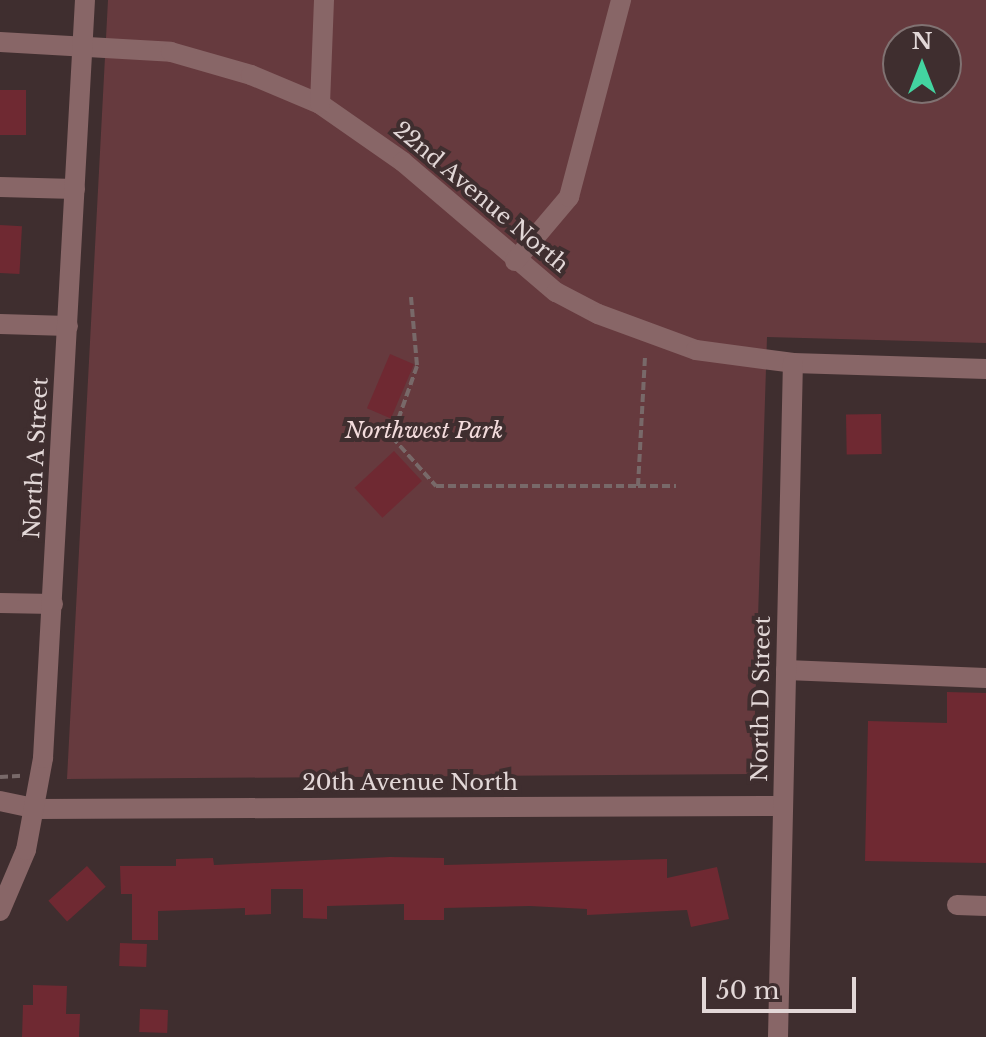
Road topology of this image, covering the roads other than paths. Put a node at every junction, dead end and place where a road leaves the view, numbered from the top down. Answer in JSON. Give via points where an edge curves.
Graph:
{"nodes":[{"id":1,"x":85,"y":0,"type":"edge"},
{"id":2,"x":324,"y":0,"type":"edge"},
{"id":3,"x":621,"y":0,"type":"edge"},
{"id":4,"x":0,"y":42,"type":"edge"},
{"id":5,"x":83,"y":44,"type":"junction"},
{"id":6,"x":320,"y":104,"type":"junction"},
{"id":7,"x":0,"y":187,"type":"edge"},
{"id":8,"x":75,"y":189,"type":"junction"},
{"id":9,"x":515,"y":261,"type":"junction"},
{"id":10,"x":0,"y":324,"type":"edge"},
{"id":11,"x":68,"y":326,"type":"junction"},
{"id":12,"x":793,"y":363,"type":"junction"},
{"id":13,"x":986,"y":369,"type":"edge"},
{"id":14,"x":0,"y":603,"type":"edge"},
{"id":15,"x":53,"y":604,"type":"junction"},
{"id":16,"x":786,"y":670,"type":"junction"},
{"id":17,"x":986,"y":678,"type":"edge"},
{"id":18,"x":0,"y":801,"type":"edge"},
{"id":19,"x":783,"y":806,"type":"junction"},
{"id":20,"x":37,"y":809,"type":"junction"},
{"id":21,"x":957,"y":905,"type":"dead end"},
{"id":22,"x":986,"y":906,"type":"edge"},
{"id":23,"x":0,"y":911,"type":"edge"},
{"id":24,"x":778,"y":1037,"type":"edge"}],
"edges":[{"from":1,"to":5,"type":"street","name":"North A Street"},
{"from":2,"to":6,"type":"street"},
{"from":3,"to":9,"type":"street","via":[[569,197]]},
{"from":4,"to":5,"type":"street","name":"22nd Avenue North"},
{"from":5,"to":6,"type":"street","name":"22nd Avenue North","via":[[142,47],[208,61]]},
{"from":5,"to":8,"type":"street","name":"North A Street"},
{"from":6,"to":9,"type":"street","name":"22nd Avenue North","via":[[403,162]]},
{"from":7,"to":8,"type":"street"},
{"from":8,"to":11,"type":"street","name":"North A Street"},
{"from":9,"to":12,"type":"street","name":"22nd Avenue North","via":[[556,292],[638,329],[736,359]]},
{"from":10,"to":11,"type":"street"},
{"from":11,"to":15,"type":"street","name":"North A Street"},
{"from":12,"to":13,"type":"street","name":"22nd Avenue North"},
{"from":12,"to":16,"type":"street","name":"North D Street"},
{"from":14,"to":15,"type":"street"},
{"from":15,"to":20,"type":"street","name":"North A Street"},
{"from":16,"to":17,"type":"street"},
{"from":16,"to":19,"type":"street","name":"North D Street"},
{"from":18,"to":20,"type":"street","name":"20th Avenue North"},
{"from":19,"to":20,"type":"street","name":"20th Avenue North"},
{"from":19,"to":24,"type":"street","name":"North D Street"},
{"from":20,"to":23,"type":"street","name":"North A Street"},
{"from":21,"to":22,"type":"street"}]}
